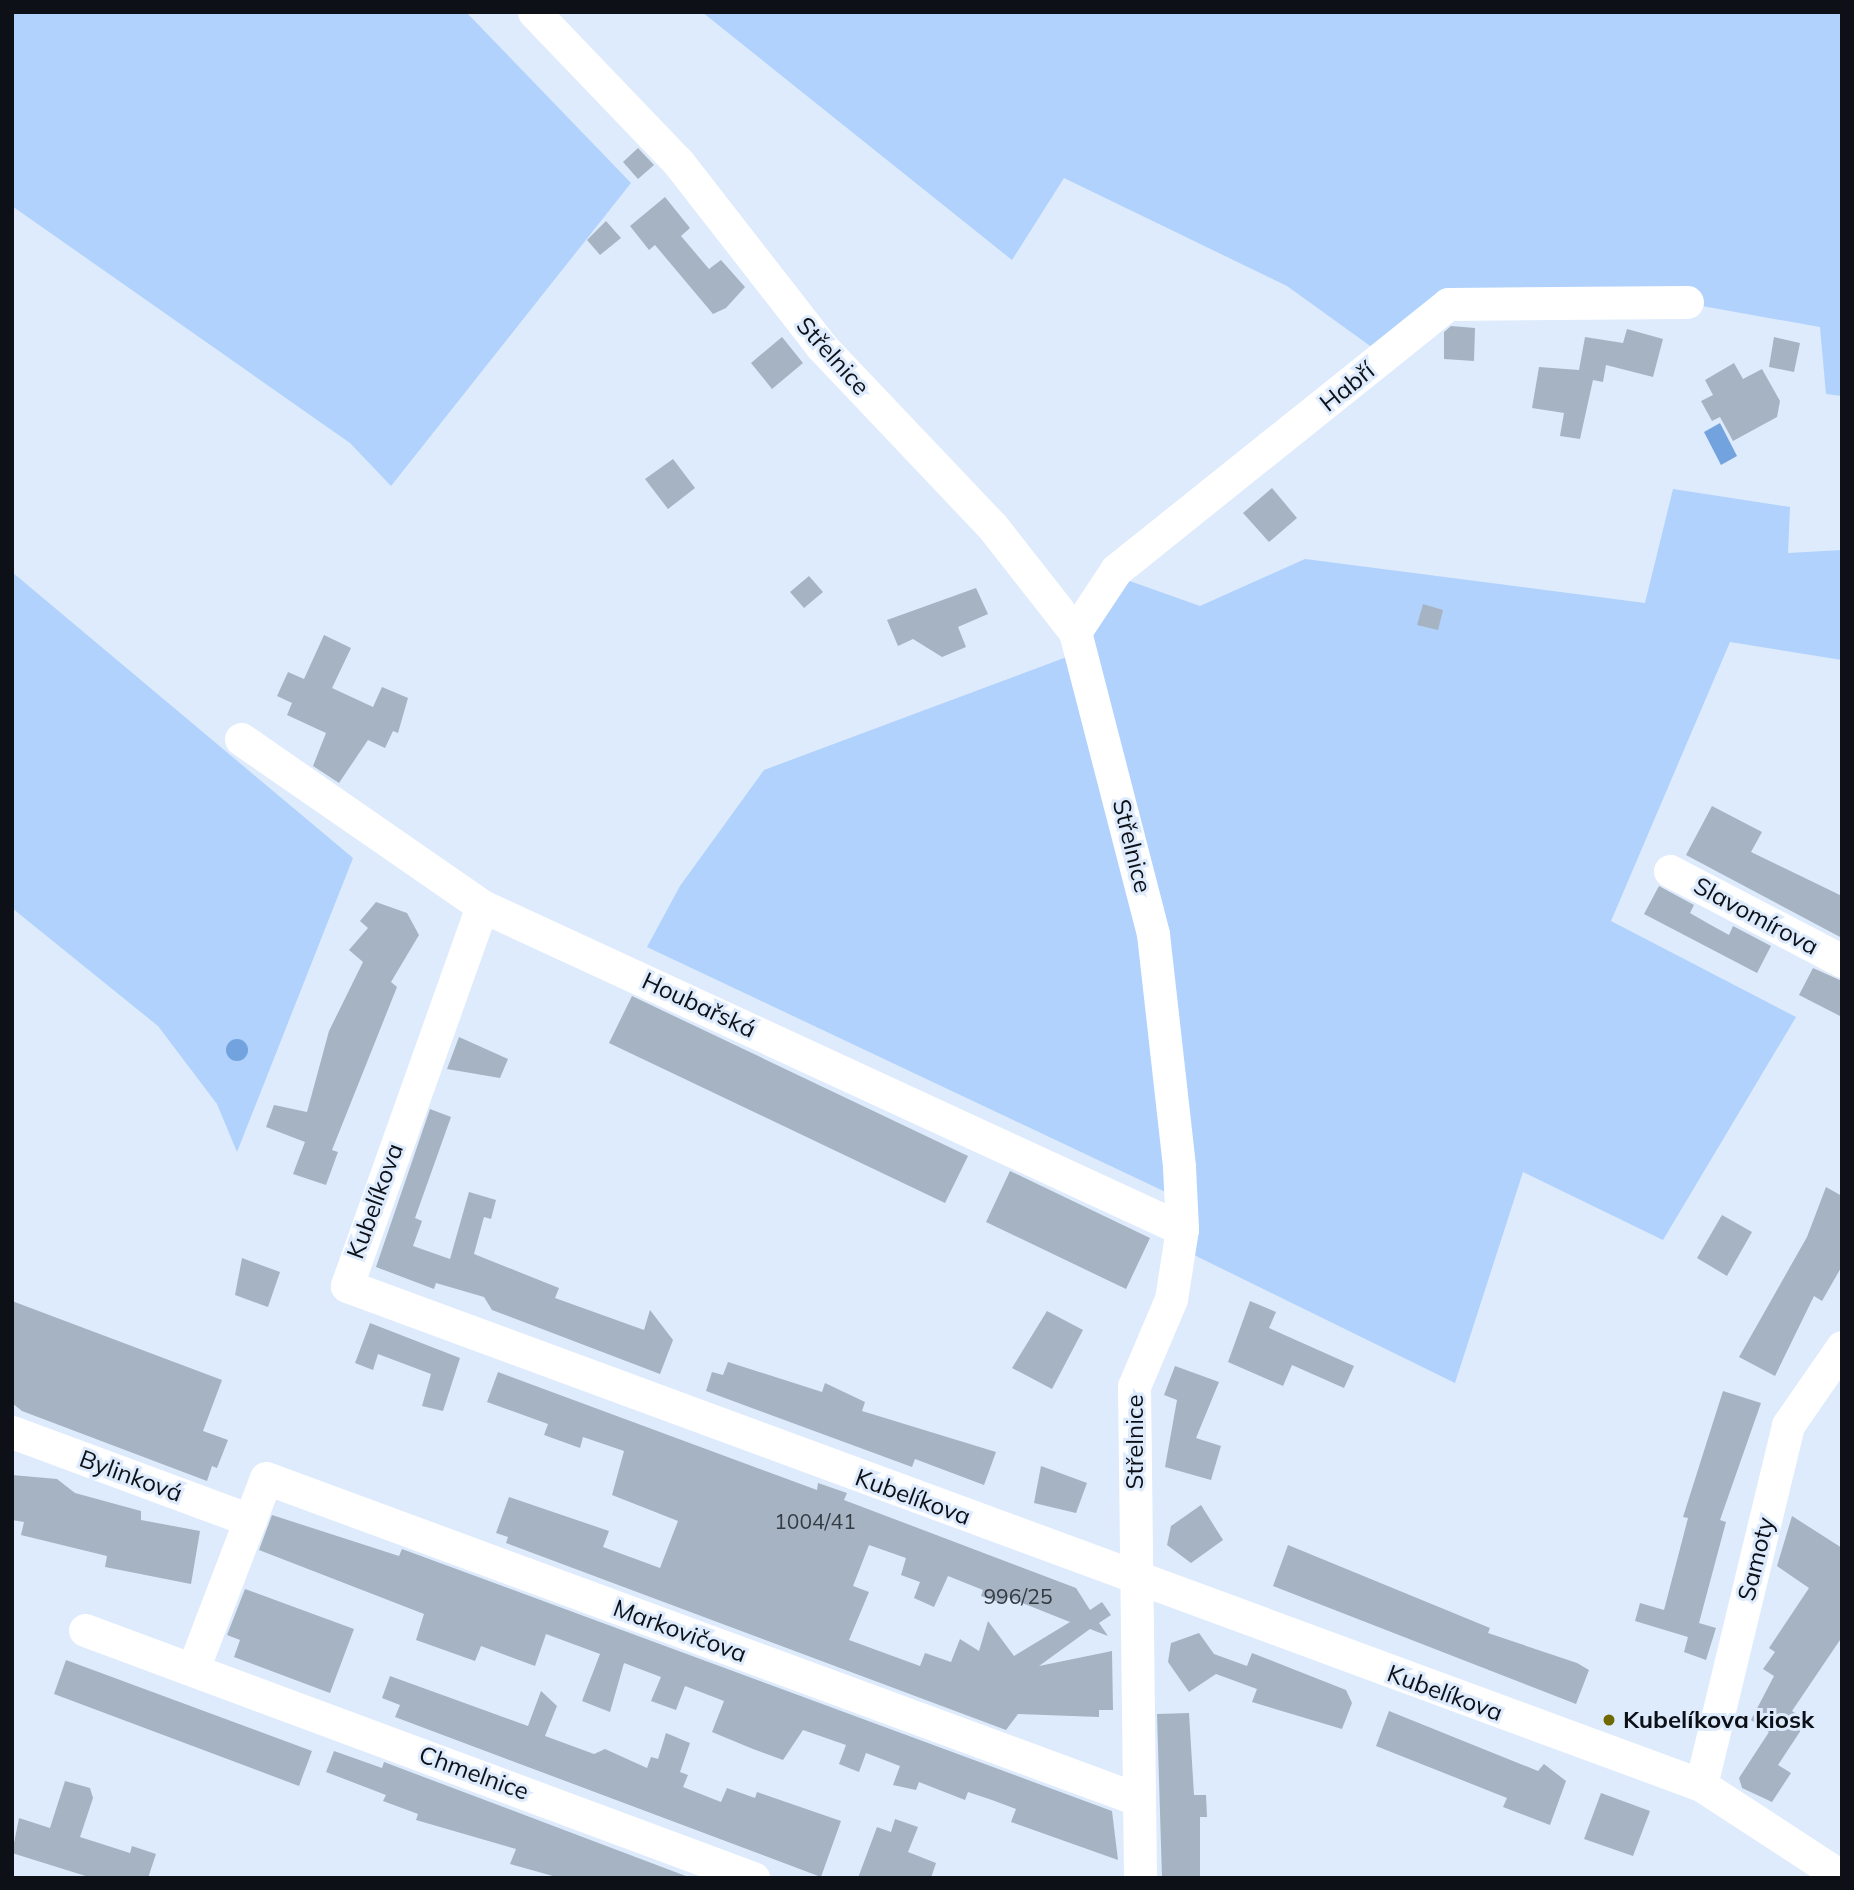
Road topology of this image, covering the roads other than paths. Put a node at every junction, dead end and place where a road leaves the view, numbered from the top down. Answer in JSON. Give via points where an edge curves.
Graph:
{"nodes":[{"id":1,"x":534,"y":12,"type":"edge"},
{"id":2,"x":1687,"y":302,"type":"dead end"},
{"id":3,"x":1075,"y":632,"type":"junction"},
{"id":4,"x":241,"y":739,"type":"dead end"},
{"id":5,"x":1670,"y":871,"type":"dead end"},
{"id":6,"x":482,"y":906,"type":"junction"},
{"id":7,"x":1842,"y":961,"type":"edge"},
{"id":8,"x":1182,"y":1229,"type":"junction"},
{"id":9,"x":1842,"y":1347,"type":"edge"},
{"id":10,"x":12,"y":1432,"type":"edge"},
{"id":11,"x":250,"y":1520,"type":"junction"},
{"id":12,"x":1135,"y":1581,"type":"junction"},
{"id":13,"x":85,"y":1630,"type":"dead end"},
{"id":14,"x":193,"y":1669,"type":"junction"},
{"id":15,"x":1701,"y":1785,"type":"junction"},
{"id":16,"x":1137,"y":1799,"type":"junction"},
{"id":17,"x":1842,"y":1877,"type":"edge"},
{"id":18,"x":753,"y":1878,"type":"edge"},
{"id":19,"x":1140,"y":1878,"type":"edge"}],
"edges":[{"from":1,"to":3,"type":"street","name":"Střelnice","via":[[678,162],[821,346],[992,526]]},
{"from":2,"to":3,"type":"street","name":"Habří","via":[[1448,304],[1116,570]]},
{"from":3,"to":8,"type":"street","name":"Střelnice","via":[[1153,934]]},
{"from":4,"to":6,"type":"street","name":"Houbařská"},
{"from":5,"to":7,"type":"street","name":"Slavomírova"},
{"from":6,"to":8,"type":"street","name":"Houbařská"},
{"from":6,"to":12,"type":"street","name":"Kubelíkova","via":[[347,1286]]},
{"from":8,"to":12,"type":"street","name":"Střelnice","via":[[1165,1320],[1134,1386]]},
{"from":9,"to":15,"type":"street","name":"Samoty","via":[[1788,1425]]},
{"from":10,"to":11,"type":"street","name":"Bylinková"},
{"from":11,"to":14,"type":"street"},
{"from":11,"to":16,"type":"street","name":"Markovičova","via":[[266,1478]]},
{"from":12,"to":15,"type":"street","name":"Kubelíkova"},
{"from":12,"to":16,"type":"street","name":"Střelnice"},
{"from":13,"to":14,"type":"street","name":"Chmelnice"},
{"from":14,"to":18,"type":"street","name":"Chmelnice"},
{"from":15,"to":17,"type":"street","name":"Kubelíkova"},
{"from":16,"to":19,"type":"street","name":"Střelnice"}]}
